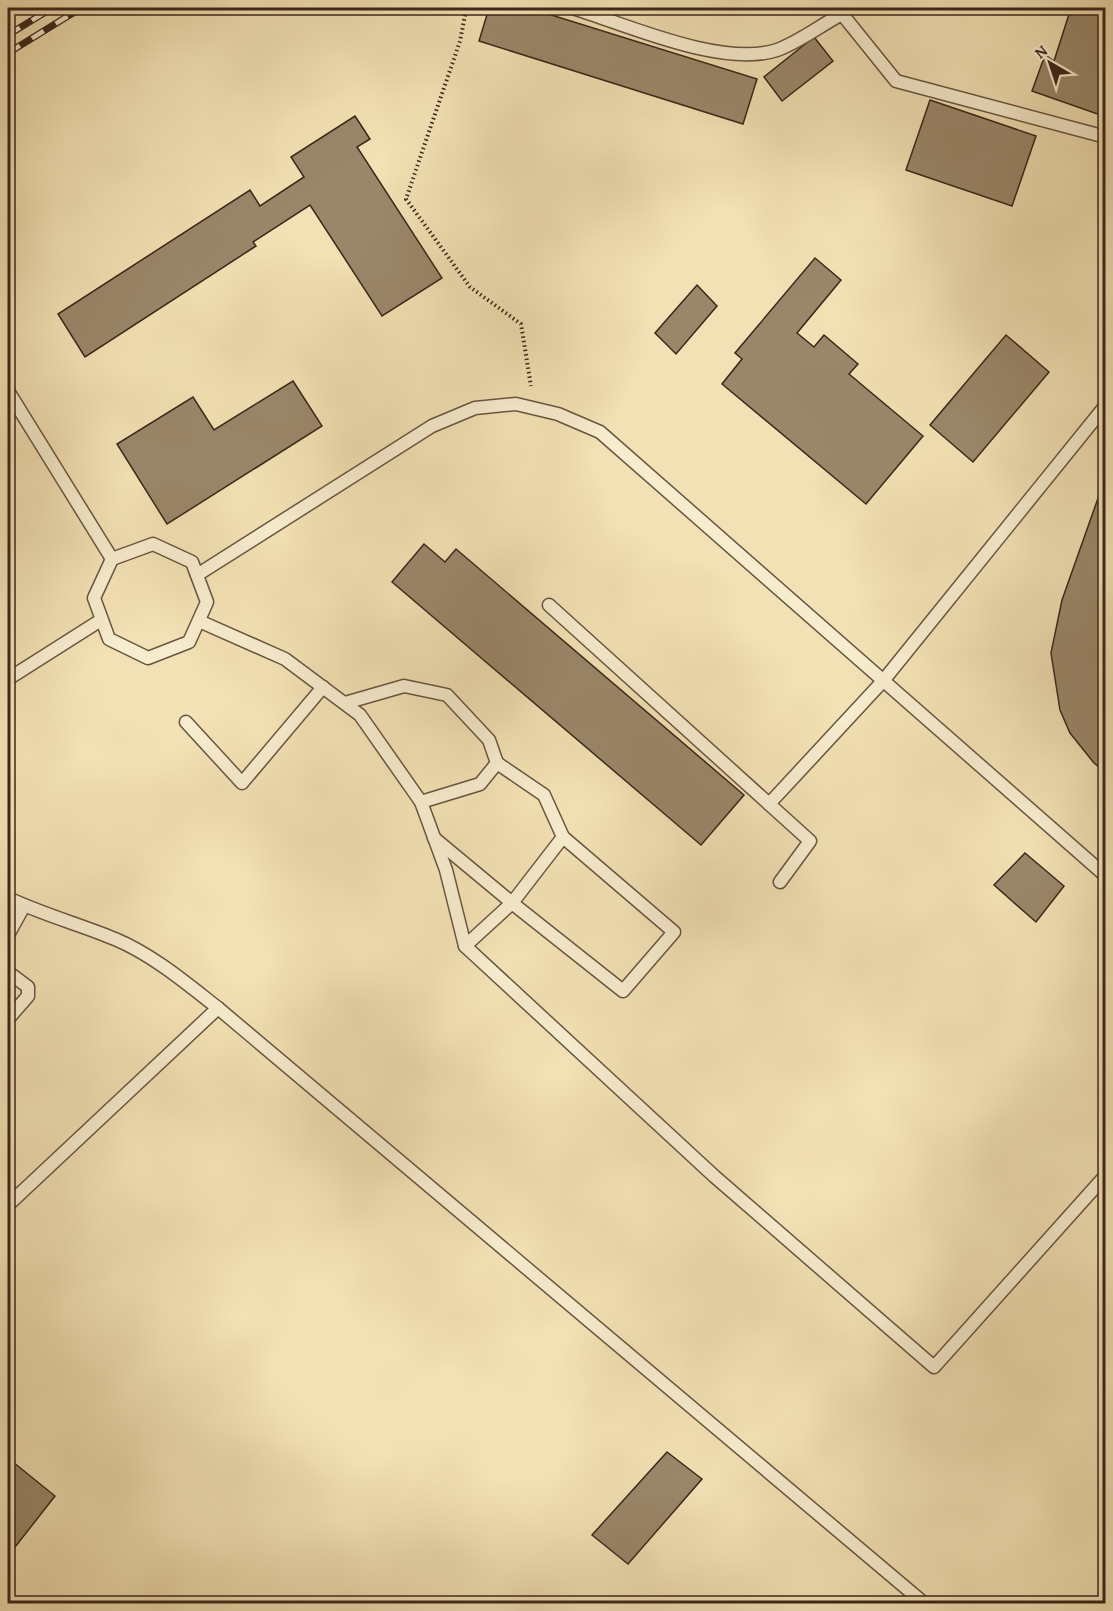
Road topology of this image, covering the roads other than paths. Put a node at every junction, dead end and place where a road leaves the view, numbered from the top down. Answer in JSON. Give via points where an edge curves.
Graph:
{"nodes":[{"id":1,"x":573,"y":8,"type":"edge"},
{"id":2,"x":841,"y":11,"type":"edge"},
{"id":3,"x":1106,"y":136,"type":"edge"},
{"id":4,"x":8,"y":391,"type":"edge"},
{"id":5,"x":1106,"y":405,"type":"edge"},
{"id":6,"x":112,"y":559,"type":"junction"},
{"id":7,"x":197,"y":575,"type":"junction"},
{"id":8,"x":549,"y":605,"type":"dead end"},
{"id":9,"x":101,"y":620,"type":"junction"},
{"id":10,"x":199,"y":621,"type":"junction"},
{"id":11,"x":8,"y":679,"type":"edge"},
{"id":12,"x":883,"y":681,"type":"junction"},
{"id":13,"x":323,"y":687,"type":"junction"},
{"id":14,"x":345,"y":703,"type":"junction"},
{"id":15,"x":186,"y":722,"type":"dead end"},
{"id":16,"x":497,"y":764,"type":"junction"},
{"id":17,"x":421,"y":802,"type":"junction"},
{"id":18,"x":769,"y":804,"type":"junction"},
{"id":19,"x":434,"y":837,"type":"junction"},
{"id":20,"x":563,"y":837,"type":"junction"},
{"id":21,"x":1106,"y":876,"type":"edge"},
{"id":22,"x":780,"y":882,"type":"dead end"},
{"id":23,"x":8,"y":898,"type":"edge"},
{"id":24,"x":512,"y":903,"type":"junction"},
{"id":25,"x":24,"y":906,"type":"junction"},
{"id":26,"x":8,"y":935,"type":"edge"},
{"id":27,"x":465,"y":946,"type":"junction"},
{"id":28,"x":8,"y":972,"type":"edge"},
{"id":29,"x":218,"y":1008,"type":"junction"},
{"id":30,"x":8,"y":1019,"type":"edge"},
{"id":31,"x":1106,"y":1175,"type":"edge"},
{"id":32,"x":8,"y":1204,"type":"edge"},
{"id":33,"x":925,"y":1604,"type":"edge"}],
"edges":[{"from":1,"to":2,"type":"lane","via":[[698,48],[743,56],[777,50]]},
{"from":2,"to":3,"type":"lane","via":[[896,81]]},
{"from":4,"to":6,"type":"lane"},
{"from":5,"to":12,"type":"lane"},
{"from":6,"to":7,"type":"lane","via":[[153,544],[192,562]]},
{"from":6,"to":9,"type":"lane","via":[[94,598]]},
{"from":7,"to":10,"type":"lane","via":[[207,602]]},
{"from":7,"to":12,"type":"lane","via":[[432,426],[475,408],[516,404],[558,414],[600,432]]},
{"from":8,"to":18,"type":"lane"},
{"from":9,"to":10,"type":"lane","via":[[109,639],[148,657],[189,642]]},
{"from":9,"to":11,"type":"lane"},
{"from":10,"to":13,"type":"lane","via":[[285,658]]},
{"from":12,"to":18,"type":"lane"},
{"from":12,"to":21,"type":"lane"},
{"from":13,"to":14,"type":"lane"},
{"from":13,"to":15,"type":"lane","via":[[242,783]]},
{"from":14,"to":16,"type":"lane","via":[[404,686],[447,695],[489,740]]},
{"from":14,"to":17,"type":"lane","via":[[360,715]]},
{"from":16,"to":17,"type":"lane","via":[[480,784]]},
{"from":16,"to":20,"type":"lane","via":[[544,795]]},
{"from":17,"to":19,"type":"lane"},
{"from":18,"to":22,"type":"lane","via":[[810,841]]},
{"from":19,"to":24,"type":"lane"},
{"from":19,"to":27,"type":"lane"},
{"from":20,"to":24,"type":"lane"},
{"from":20,"to":24,"type":"lane","via":[[674,932],[624,991]]},
{"from":23,"to":25,"type":"lane"},
{"from":24,"to":27,"type":"lane"},
{"from":25,"to":26,"type":"lane"},
{"from":25,"to":29,"type":"lane","via":[[116,940],[171,971]]},
{"from":27,"to":31,"type":"lane","via":[[714,1176],[934,1367]]},
{"from":28,"to":30,"type":"lane","via":[[28,987],[28,996]]},
{"from":29,"to":32,"type":"lane"},
{"from":29,"to":33,"type":"lane"}]}
